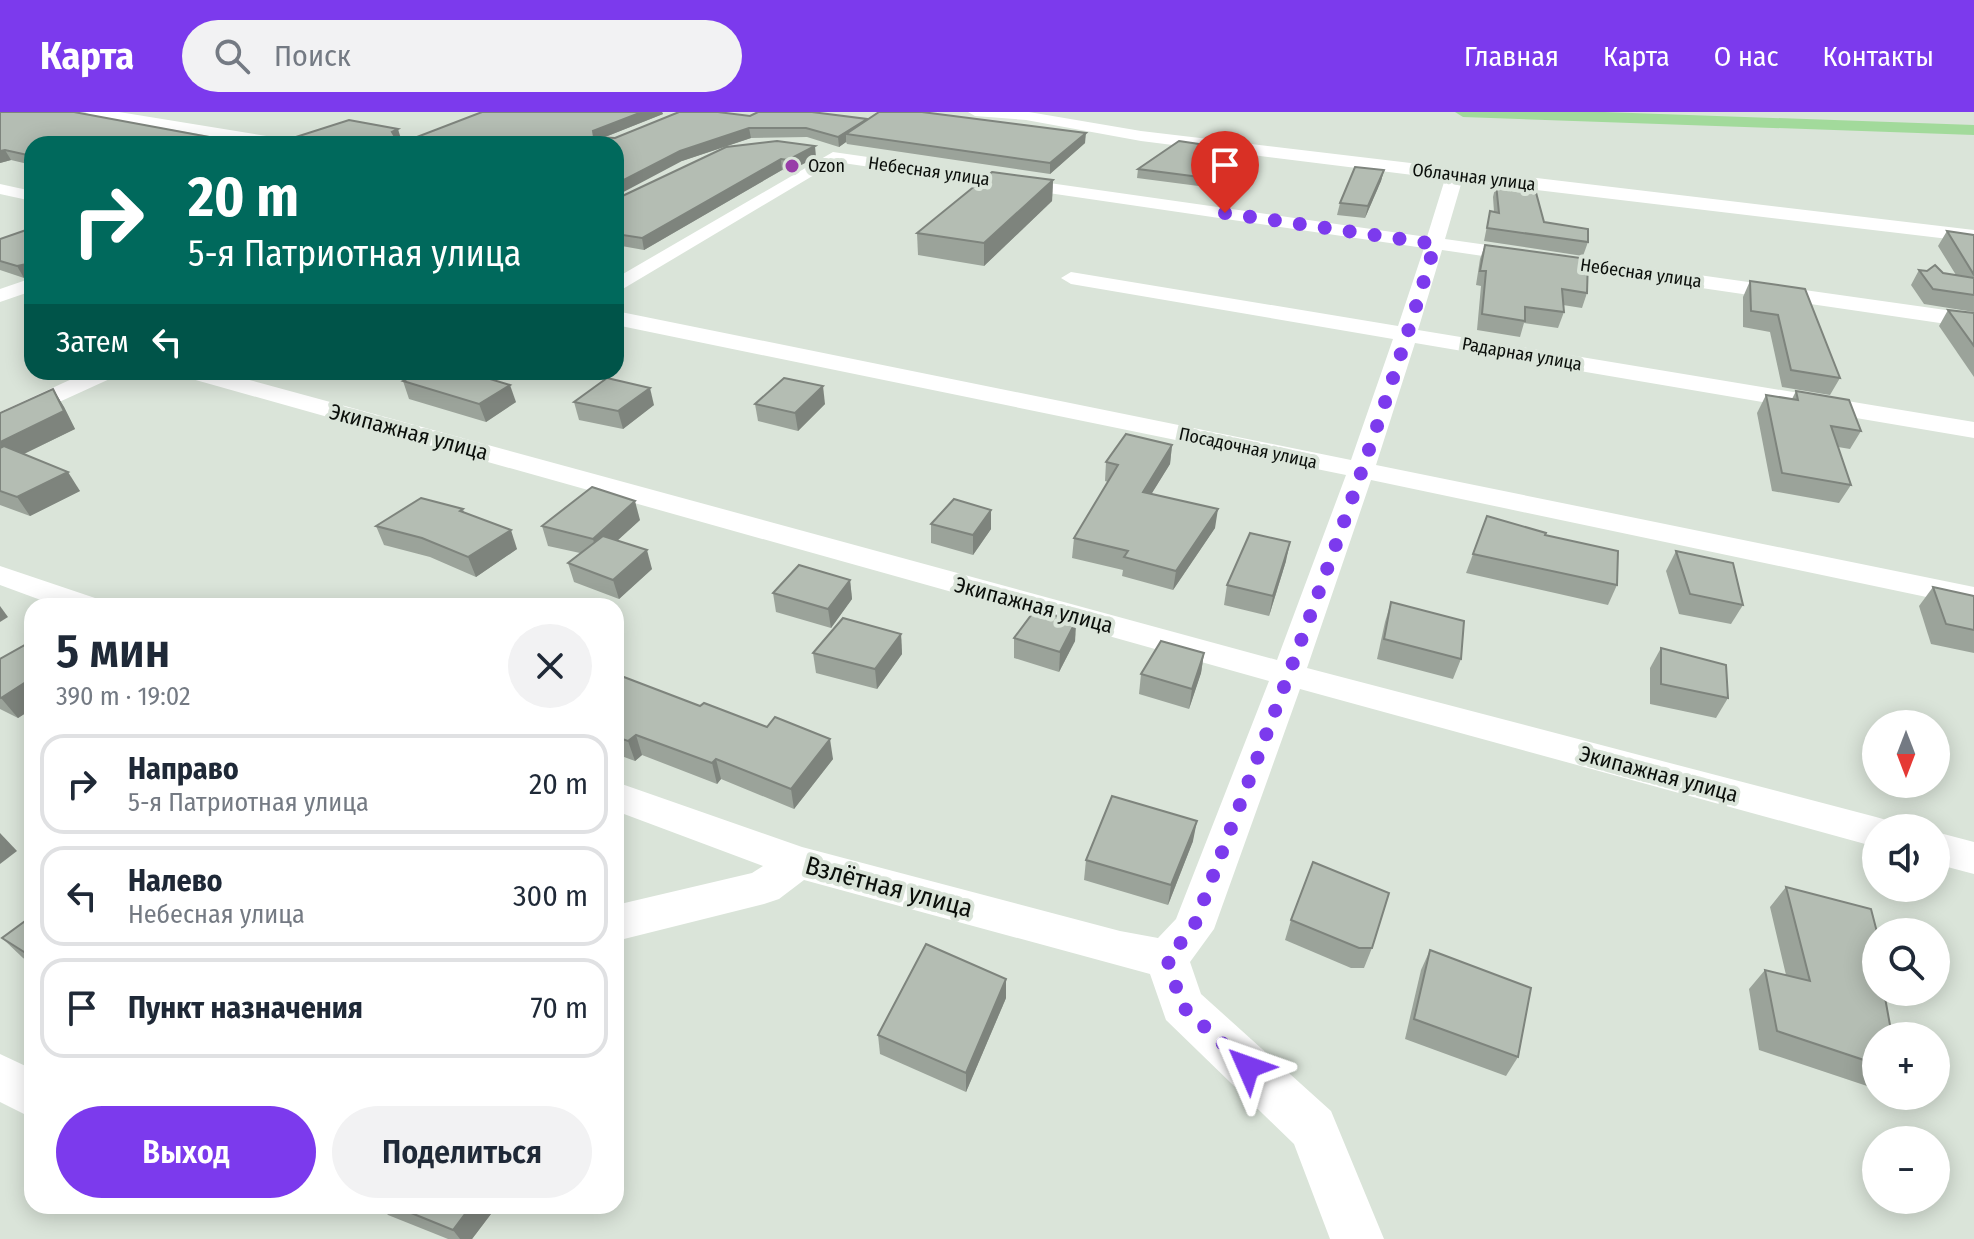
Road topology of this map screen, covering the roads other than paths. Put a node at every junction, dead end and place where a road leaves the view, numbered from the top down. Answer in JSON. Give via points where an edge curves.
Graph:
{"nodes":[{"id":1,"x":92,"y":112,"type":"edge"},
{"id":2,"x":975,"y":112,"type":"edge"},
{"id":3,"x":237,"y":136,"type":"edge"},
{"id":4,"x":1455,"y":175,"type":"junction"},
{"id":5,"x":0,"y":189,"type":"edge"},
{"id":6,"x":24,"y":194,"type":"edge"},
{"id":7,"x":1974,"y":236,"type":"edge"},
{"id":8,"x":1435,"y":244,"type":"junction"},
{"id":9,"x":1071,"y":278,"type":"dead end"},
{"id":10,"x":624,"y":282,"type":"edge"},
{"id":11,"x":24,"y":287,"type":"edge"},
{"id":12,"x":0,"y":296,"type":"edge"},
{"id":13,"x":624,"y":320,"type":"edge"},
{"id":14,"x":1974,"y":321,"type":"edge"},
{"id":15,"x":1408,"y":335,"type":"junction"},
{"id":16,"x":89,"y":380,"type":"edge"},
{"id":17,"x":222,"y":380,"type":"edge"},
{"id":18,"x":0,"y":421,"type":"edge"},
{"id":19,"x":1974,"y":430,"type":"edge"},
{"id":20,"x":1359,"y":472,"type":"junction"},
{"id":21,"x":0,"y":575,"type":"edge"},
{"id":22,"x":1974,"y":597,"type":"edge"},
{"id":23,"x":65,"y":598,"type":"edge"},
{"id":24,"x":1289,"y":675,"type":"junction"},
{"id":25,"x":624,"y":799,"type":"edge"},
{"id":26,"x":1862,"y":828,"type":"edge"},
{"id":27,"x":1950,"y":852,"type":"edge"},
{"id":28,"x":1974,"y":858,"type":"edge"},
{"id":29,"x":798,"y":862,"type":"junction"},
{"id":30,"x":624,"y":921,"type":"edge"},
{"id":31,"x":1167,"y":958,"type":"junction"},
{"id":32,"x":0,"y":1076,"type":"edge"},
{"id":33,"x":24,"y":1090,"type":"edge"},
{"id":34,"x":1357,"y":1239,"type":"edge"}],
"edges":[{"from":1,"to":3,"type":"street"},
{"from":2,"to":4,"type":"street","name":"Облачная улица"},
{"from":4,"to":7,"type":"street","name":"Облачная улица"},
{"from":4,"to":8,"type":"street"},
{"from":5,"to":6,"type":"street"},
{"from":8,"to":10,"type":"street","name":"Небесная улица","via":[[826,152]]},
{"from":8,"to":14,"type":"street","name":"Небесная улица"},
{"from":8,"to":15,"type":"street"},
{"from":9,"to":15,"type":"street","name":"Радарная улица"},
{"from":11,"to":12,"type":"street"},
{"from":13,"to":20,"type":"street","name":"Посадочная улица"},
{"from":15,"to":19,"type":"street","name":"Радарная улица"},
{"from":15,"to":20,"type":"street"},
{"from":16,"to":18,"type":"street"},
{"from":17,"to":24,"type":"street","name":"Экипажная улица"},
{"from":20,"to":22,"type":"street","name":"Посадочная улица"},
{"from":20,"to":24,"type":"street"},
{"from":21,"to":23,"type":"street"},
{"from":24,"to":26,"type":"street","name":"Экипажная улица"},
{"from":24,"to":31,"type":"street","via":[[1193,929]]},
{"from":25,"to":29,"type":"street","name":"Взлётная улица"},
{"from":27,"to":28,"type":"street"},
{"from":29,"to":30,"type":"street","via":[[764,887]]},
{"from":29,"to":31,"type":"street","name":"Взлётная улица","via":[[1120,950]]},
{"from":31,"to":34,"type":"street","via":[[1182,1006],[1313,1128]]},
{"from":32,"to":33,"type":"street"}]}
